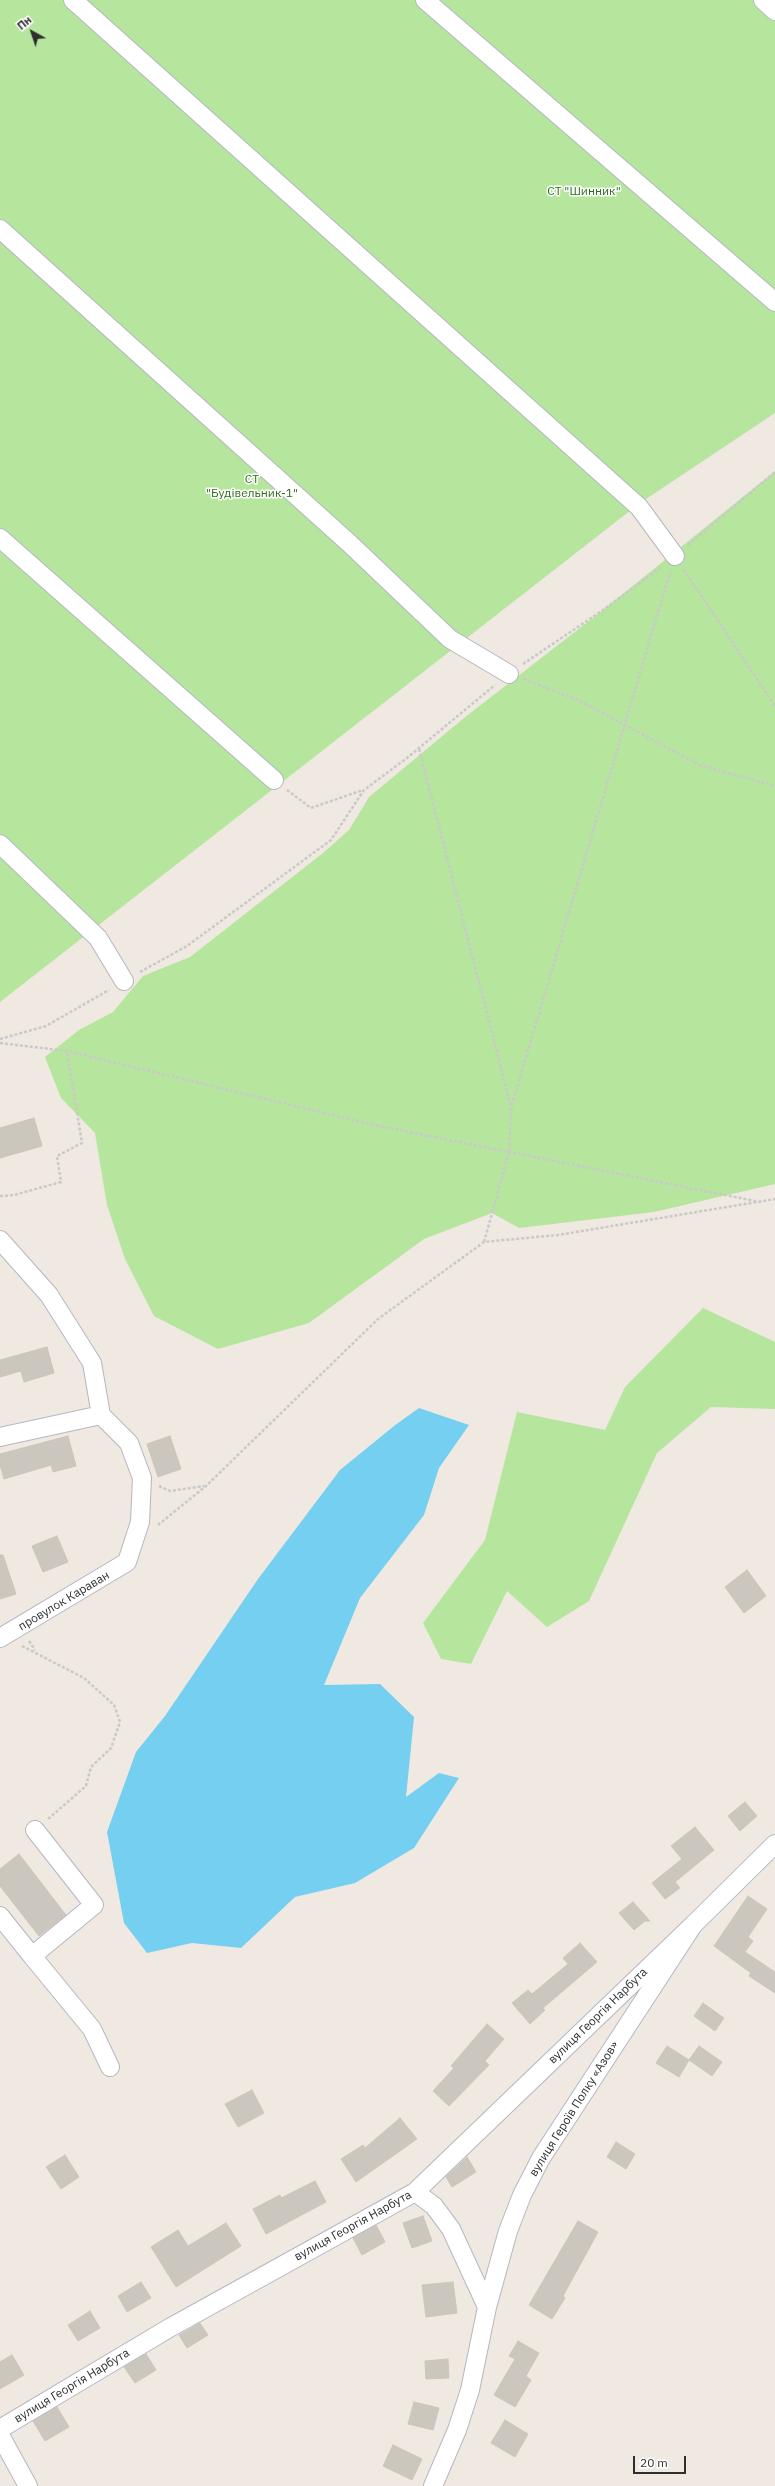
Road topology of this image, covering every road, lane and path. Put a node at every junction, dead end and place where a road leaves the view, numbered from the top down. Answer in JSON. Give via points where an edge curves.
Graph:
{"nodes":[{"id":1,"x":73,"y":0,"type":"edge"},
{"id":2,"x":425,"y":0,"type":"edge"},
{"id":3,"x":763,"y":0,"type":"edge"},
{"id":4,"x":775,"y":10,"type":"edge"},
{"id":5,"x":0,"y":229,"type":"edge"},
{"id":6,"x":775,"y":302,"type":"edge"},
{"id":7,"x":775,"y":472,"type":"edge"},
{"id":8,"x":0,"y":538,"type":"edge"},
{"id":9,"x":675,"y":556,"type":"junction"},
{"id":10,"x":509,"y":674,"type":"junction"},
{"id":11,"x":775,"y":706,"type":"edge"},
{"id":12,"x":625,"y":725,"type":"junction"},
{"id":13,"x":418,"y":749,"type":"junction"},
{"id":14,"x":274,"y":780,"type":"joint"},
{"id":15,"x":775,"y":786,"type":"edge"},
{"id":16,"x":364,"y":790,"type":"junction"},
{"id":17,"x":0,"y":844,"type":"edge"},
{"id":18,"x":124,"y":981,"type":"junction"},
{"id":19,"x":0,"y":1039,"type":"edge"},
{"id":20,"x":0,"y":1043,"type":"edge"},
{"id":21,"x":67,"y":1051,"type":"junction"},
{"id":22,"x":511,"y":1108,"type":"junction"},
{"id":23,"x":509,"y":1152,"type":"junction"},
{"id":24,"x":0,"y":1196,"type":"edge"},
{"id":25,"x":775,"y":1199,"type":"edge"},
{"id":26,"x":760,"y":1202,"type":"junction"},
{"id":27,"x":0,"y":1240,"type":"edge"},
{"id":28,"x":484,"y":1242,"type":"junction"},
{"id":29,"x":101,"y":1415,"type":"junction"},
{"id":30,"x":0,"y":1437,"type":"edge"},
{"id":31,"x":142,"y":1478,"type":"junction"},
{"id":32,"x":206,"y":1486,"type":"junction"},
{"id":33,"x":154,"y":1530,"type":"dead end"},
{"id":34,"x":0,"y":1638,"type":"edge"},
{"id":35,"x":35,"y":1830,"type":"joint"},
{"id":36,"x":775,"y":1844,"type":"edge"},
{"id":37,"x":0,"y":1916,"type":"edge"},
{"id":38,"x":693,"y":1925,"type":"junction"},
{"id":39,"x":32,"y":1956,"type":"junction"},
{"id":40,"x":110,"y":2067,"type":"dead end"},
{"id":41,"x":415,"y":2192,"type":"junction"},
{"id":42,"x":487,"y":2307,"type":"junction"},
{"id":43,"x":0,"y":2429,"type":"edge"},
{"id":44,"x":0,"y":2435,"type":"edge"},
{"id":45,"x":28,"y":2486,"type":"edge"},
{"id":46,"x":433,"y":2486,"type":"edge"}],
"edges":[{"from":1,"to":9,"type":"street","via":[[639,507]]},
{"from":2,"to":6,"type":"street"},
{"from":3,"to":4,"type":"street"},
{"from":5,"to":10,"type":"street","via":[[349,543],[450,639]]},
{"from":7,"to":9,"type":"path"},
{"from":8,"to":14,"type":"street"},
{"from":9,"to":10,"type":"path","via":[[603,610]]},
{"from":9,"to":11,"type":"path"},
{"from":9,"to":12,"type":"path"},
{"from":10,"to":12,"type":"path","via":[[580,701]]},
{"from":10,"to":13,"type":"path"},
{"from":12,"to":15,"type":"path","via":[[700,765]]},
{"from":12,"to":22,"type":"path"},
{"from":13,"to":16,"type":"path"},
{"from":13,"to":22,"type":"path"},
{"from":14,"to":16,"type":"path","via":[[311,808]]},
{"from":16,"to":18,"type":"path","via":[[331,840],[187,946]]},
{"from":17,"to":18,"type":"street","via":[[98,938]]},
{"from":18,"to":19,"type":"path","via":[[46,1026]]},
{"from":20,"to":21,"type":"path"},
{"from":21,"to":23,"type":"path","via":[[374,1125]]},
{"from":21,"to":24,"type":"path","via":[[82,1143],[57,1156],[61,1182],[14,1196]]},
{"from":22,"to":23,"type":"path"},
{"from":23,"to":26,"type":"path"},
{"from":23,"to":28,"type":"path"},
{"from":25,"to":26,"type":"path"},
{"from":26,"to":28,"type":"path","via":[[558,1235]]},
{"from":27,"to":29,"type":"street","via":[[49,1295],[92,1363]]},
{"from":28,"to":32,"type":"path","via":[[378,1320]]},
{"from":29,"to":30,"type":"street"},
{"from":29,"to":31,"type":"street","via":[[128,1443]]},
{"from":31,"to":32,"type":"path","via":[[170,1491]]},
{"from":31,"to":34,"type":"street","name":"провулок Караван","via":[[140,1522],[127,1562]]},
{"from":32,"to":33,"type":"path","via":[[163,1519]]},
{"from":34,"to":35,"type":"path","via":[[35,1651],[84,1678],[114,1705],[120,1722],[111,1748],[91,1767],[86,1786]]},
{"from":35,"to":39,"type":"street","via":[[94,1905]]},
{"from":36,"to":38,"type":"street","name":"вулиця Героїв Полку «Азов»"},
{"from":37,"to":39,"type":"street"},
{"from":38,"to":41,"type":"street","name":"вулиця Георгія Нарбута"},
{"from":38,"to":42,"type":"street","name":"вулиця Героїв Полку «Азов»","via":[[541,2158],[522,2195],[508,2231]]},
{"from":39,"to":40,"type":"street","via":[[92,2029]]},
{"from":41,"to":42,"type":"street","via":[[434,2206],[451,2229]]},
{"from":41,"to":43,"type":"street","name":"вулиця Георгія Нарбута","via":[[171,2327]]},
{"from":42,"to":46,"type":"street","name":"вулиця Героїв Полку «Азов»","via":[[470,2390],[457,2430]]},
{"from":44,"to":45,"type":"street"}]}
